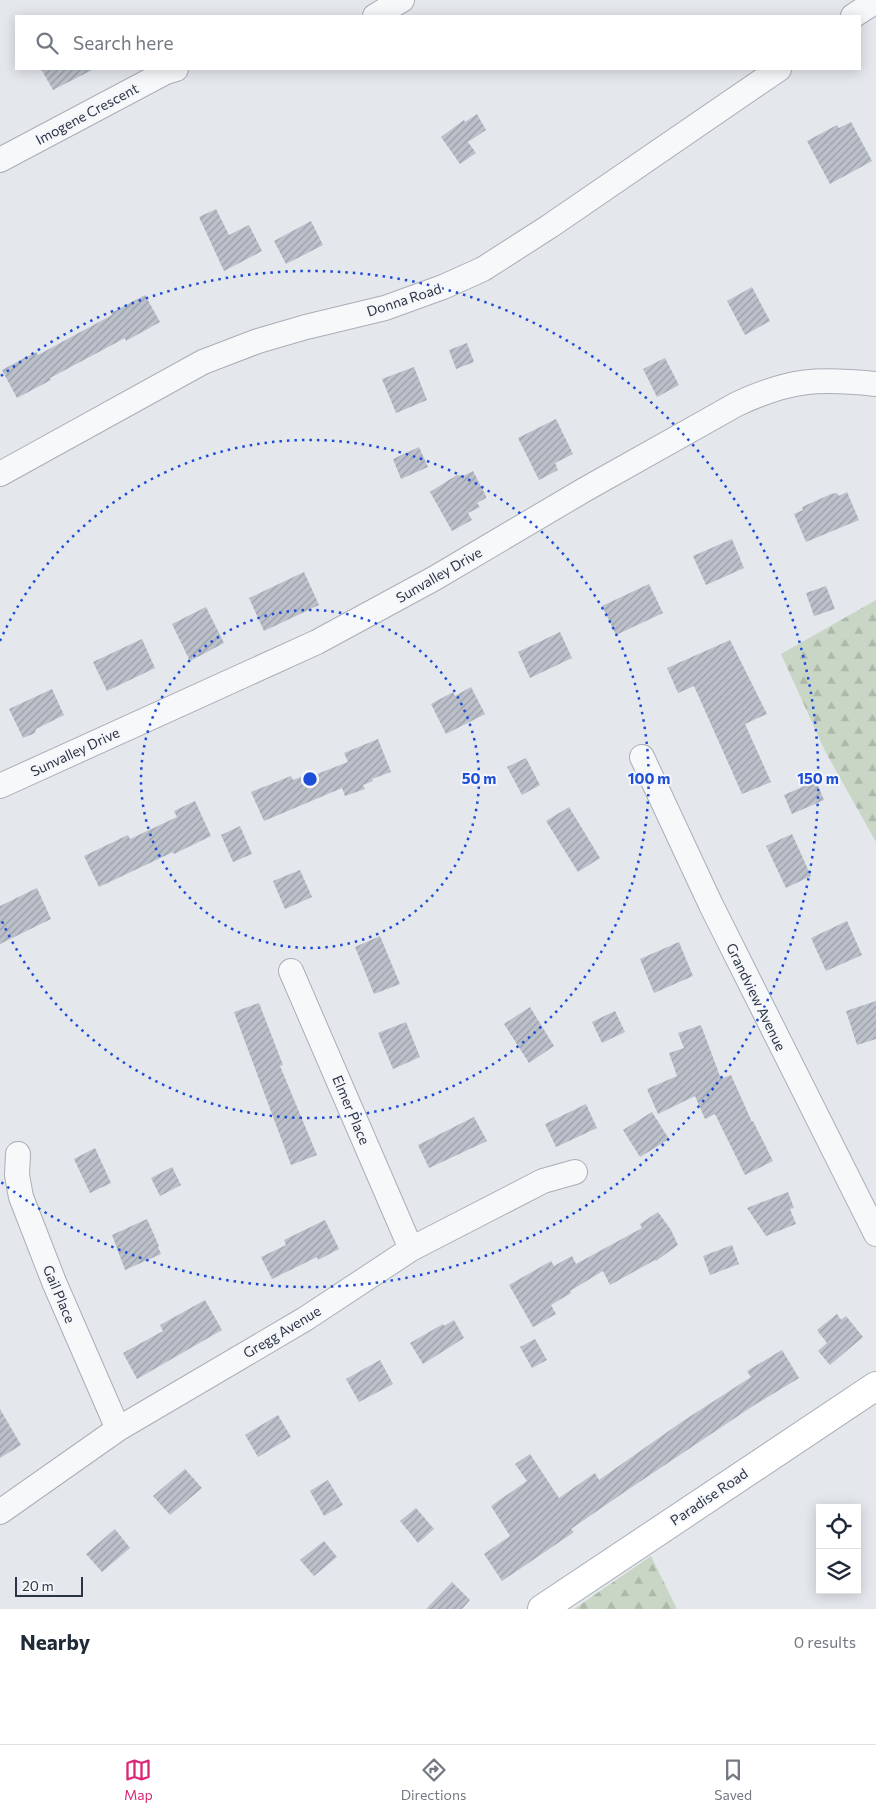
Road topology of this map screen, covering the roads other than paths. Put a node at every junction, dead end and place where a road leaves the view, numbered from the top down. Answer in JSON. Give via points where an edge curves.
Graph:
{"nodes":[{"id":1,"x":402,"y":0,"type":"edge"},
{"id":2,"x":876,"y":0,"type":"edge"},
{"id":3,"x":377,"y":15,"type":"edge"},
{"id":4,"x":854,"y":15,"type":"edge"},
{"id":5,"x":173,"y":70,"type":"edge"},
{"id":6,"x":777,"y":70,"type":"edge"},
{"id":7,"x":1,"y":157,"type":"edge"},
{"id":8,"x":876,"y":384,"type":"edge"},
{"id":9,"x":0,"y":474,"type":"edge"},
{"id":10,"x":642,"y":757,"type":"dead end"},
{"id":11,"x":0,"y":786,"type":"edge"},
{"id":12,"x":291,"y":972,"type":"dead end"},
{"id":13,"x":18,"y":1154,"type":"dead end"},
{"id":14,"x":576,"y":1172,"type":"dead end"},
{"id":15,"x":876,"y":1234,"type":"edge"},
{"id":16,"x":411,"y":1249,"type":"junction"},
{"id":17,"x":876,"y":1386,"type":"edge"},
{"id":18,"x":118,"y":1429,"type":"junction"},
{"id":19,"x":0,"y":1512,"type":"edge"},
{"id":20,"x":542,"y":1609,"type":"edge"}],
"edges":[{"from":1,"to":3,"type":"street"},
{"from":2,"to":4,"type":"street"},
{"from":5,"to":7,"type":"street","name":"Imogene Crescent"},
{"from":6,"to":9,"type":"street","name":"Donna Road","via":[[483,269],[394,305],[298,329],[203,362]]},
{"from":8,"to":11,"type":"street","name":"Sunvalley Drive","via":[[811,380],[785,385],[737,404],[326,638]]},
{"from":10,"to":15,"type":"street","name":"Grandview Avenue","via":[[711,905]]},
{"from":12,"to":16,"type":"street","name":"Elmer Place"},
{"from":13,"to":18,"type":"street","name":"Gail Place","via":[[21,1196],[54,1282]]},
{"from":14,"to":16,"type":"street","name":"Gregg Avenue","via":[[543,1181]]},
{"from":16,"to":18,"type":"street","name":"Gregg Avenue","via":[[312,1314]]},
{"from":17,"to":20,"type":"street","name":"Paradise Road"},
{"from":18,"to":19,"type":"street","name":"Gregg Avenue"}]}
